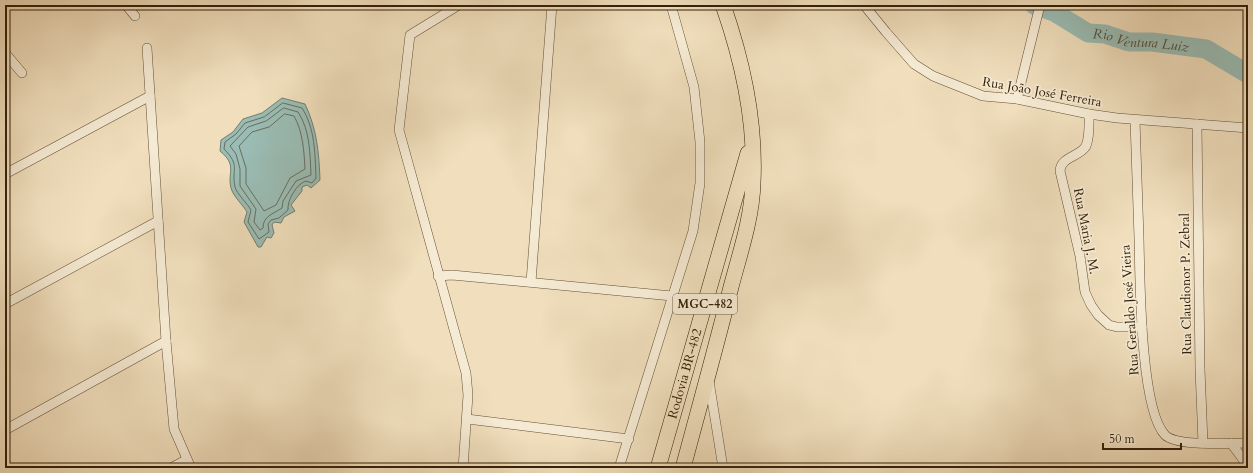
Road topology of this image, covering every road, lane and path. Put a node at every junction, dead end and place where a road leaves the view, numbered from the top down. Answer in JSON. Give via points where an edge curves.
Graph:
{"nodes":[{"id":1,"x":126,"y":5,"type":"edge"},
{"id":2,"x":459,"y":5,"type":"edge"},
{"id":3,"x":552,"y":5,"type":"edge"},
{"id":4,"x":671,"y":5,"type":"edge"},
{"id":5,"x":723,"y":5,"type":"edge"},
{"id":6,"x":864,"y":5,"type":"edge"},
{"id":7,"x":1040,"y":5,"type":"edge"},
{"id":8,"x":134,"y":16,"type":"dead end"},
{"id":9,"x":147,"y":48,"type":"dead end"},
{"id":10,"x":5,"y":53,"type":"edge"},
{"id":11,"x":22,"y":73,"type":"dead end"},
{"id":12,"x":150,"y":96,"type":"junction"},
{"id":13,"x":1017,"y":99,"type":"junction"},
{"id":14,"x":1089,"y":114,"type":"junction"},
{"id":15,"x":1135,"y":120,"type":"junction"},
{"id":16,"x":1197,"y":124,"type":"junction"},
{"id":17,"x":1248,"y":128,"type":"edge"},
{"id":18,"x":752,"y":140,"type":"junction"},
{"id":19,"x":1248,"y":170,"type":"edge"},
{"id":20,"x":5,"y":174,"type":"edge"},
{"id":21,"x":158,"y":220,"type":"junction"},
{"id":22,"x":1248,"y":224,"type":"edge"},
{"id":23,"x":438,"y":276,"type":"junction"},
{"id":24,"x":531,"y":282,"type":"junction"},
{"id":25,"x":1248,"y":288,"type":"edge"},
{"id":26,"x":672,"y":296,"type":"junction"},
{"id":27,"x":5,"y":304,"type":"edge"},
{"id":28,"x":1142,"y":327,"type":"junction"},
{"id":29,"x":166,"y":341,"type":"junction"},
{"id":30,"x":708,"y":376,"type":"junction"},
{"id":31,"x":466,"y":419,"type":"junction"},
{"id":32,"x":5,"y":430,"type":"edge"},
{"id":33,"x":629,"y":439,"type":"junction"},
{"id":34,"x":1203,"y":443,"type":"junction"},
{"id":35,"x":1231,"y":443,"type":"junction"},
{"id":36,"x":1248,"y":444,"type":"edge"},
{"id":37,"x":188,"y":464,"type":"edge"},
{"id":38,"x":1248,"y":466,"type":"edge"},
{"id":39,"x":171,"y":468,"type":"edge"},
{"id":40,"x":463,"y":468,"type":"edge"},
{"id":41,"x":619,"y":468,"type":"edge"},
{"id":42,"x":658,"y":468,"type":"edge"},
{"id":43,"x":683,"y":468,"type":"edge"},
{"id":44,"x":723,"y":468,"type":"edge"}],
"edges":[{"from":1,"to":8,"type":"street"},
{"from":2,"to":23,"type":"street","via":[[410,35],[399,130]]},
{"from":3,"to":24,"type":"street"},
{"from":4,"to":26,"type":"street","via":[[694,87],[700,149],[700,183],[693,231]]},
{"from":5,"to":18,"type":"highway","name":"Rodovia BR-482","number":"MGC-482","via":[[747,88]]},
{"from":6,"to":13,"type":"street","name":"Rua João José Ferreira","via":[[914,64],[933,76],[983,96]]},
{"from":7,"to":13,"type":"street"},
{"from":9,"to":12,"type":"street"},
{"from":10,"to":11,"type":"street"},
{"from":12,"to":20,"type":"street"},
{"from":12,"to":21,"type":"street"},
{"from":13,"to":14,"type":"street","name":"Rua João José Ferreira"},
{"from":14,"to":15,"type":"street","name":"Rua João José Ferreira"},
{"from":14,"to":28,"type":"street","name":"Rua Maria J. M.","via":[[1085,146],[1060,165],[1080,256],[1085,292],[1091,305],[1104,321],[1117,327]]},
{"from":15,"to":16,"type":"street","name":"Rua João José Ferreira"},
{"from":15,"to":28,"type":"street","name":"Rua Geraldo José Vieira"},
{"from":16,"to":17,"type":"street","name":"Rua João José Ferreira"},
{"from":16,"to":34,"type":"street","name":"Rua Claudionor P. Zebral"},
{"from":17,"to":19,"type":"street"},
{"from":18,"to":30,"type":"highway","name":"Rodovia BR-482","number":"MGC-482","via":[[754,184],[745,232]]},
{"from":18,"to":42,"type":"highway","name":"Rodovia BR-482","number":"MGC-482"},
{"from":21,"to":27,"type":"street"},
{"from":21,"to":29,"type":"street"},
{"from":22,"to":25,"type":"street"},
{"from":23,"to":24,"type":"street"},
{"from":23,"to":31,"type":"street","via":[[466,373]]},
{"from":24,"to":26,"type":"street"},
{"from":26,"to":33,"type":"street"},
{"from":28,"to":34,"type":"street","name":"Rua Geraldo José Vieira","via":[[1149,393],[1159,428],[1170,439]]},
{"from":29,"to":32,"type":"street"},
{"from":29,"to":37,"type":"street","via":[[174,429]]},
{"from":30,"to":43,"type":"highway","name":"Rodovia BR-482","number":"MGC-482"},
{"from":30,"to":44,"type":"street"},
{"from":31,"to":33,"type":"street"},
{"from":31,"to":40,"type":"street"},
{"from":33,"to":41,"type":"street"},
{"from":34,"to":35,"type":"street","name":"Rua Geraldo José Vieira"},
{"from":35,"to":36,"type":"street","name":"Rua Geraldo José Vieira"},
{"from":35,"to":38,"type":"street"},
{"from":37,"to":39,"type":"street"}]}
